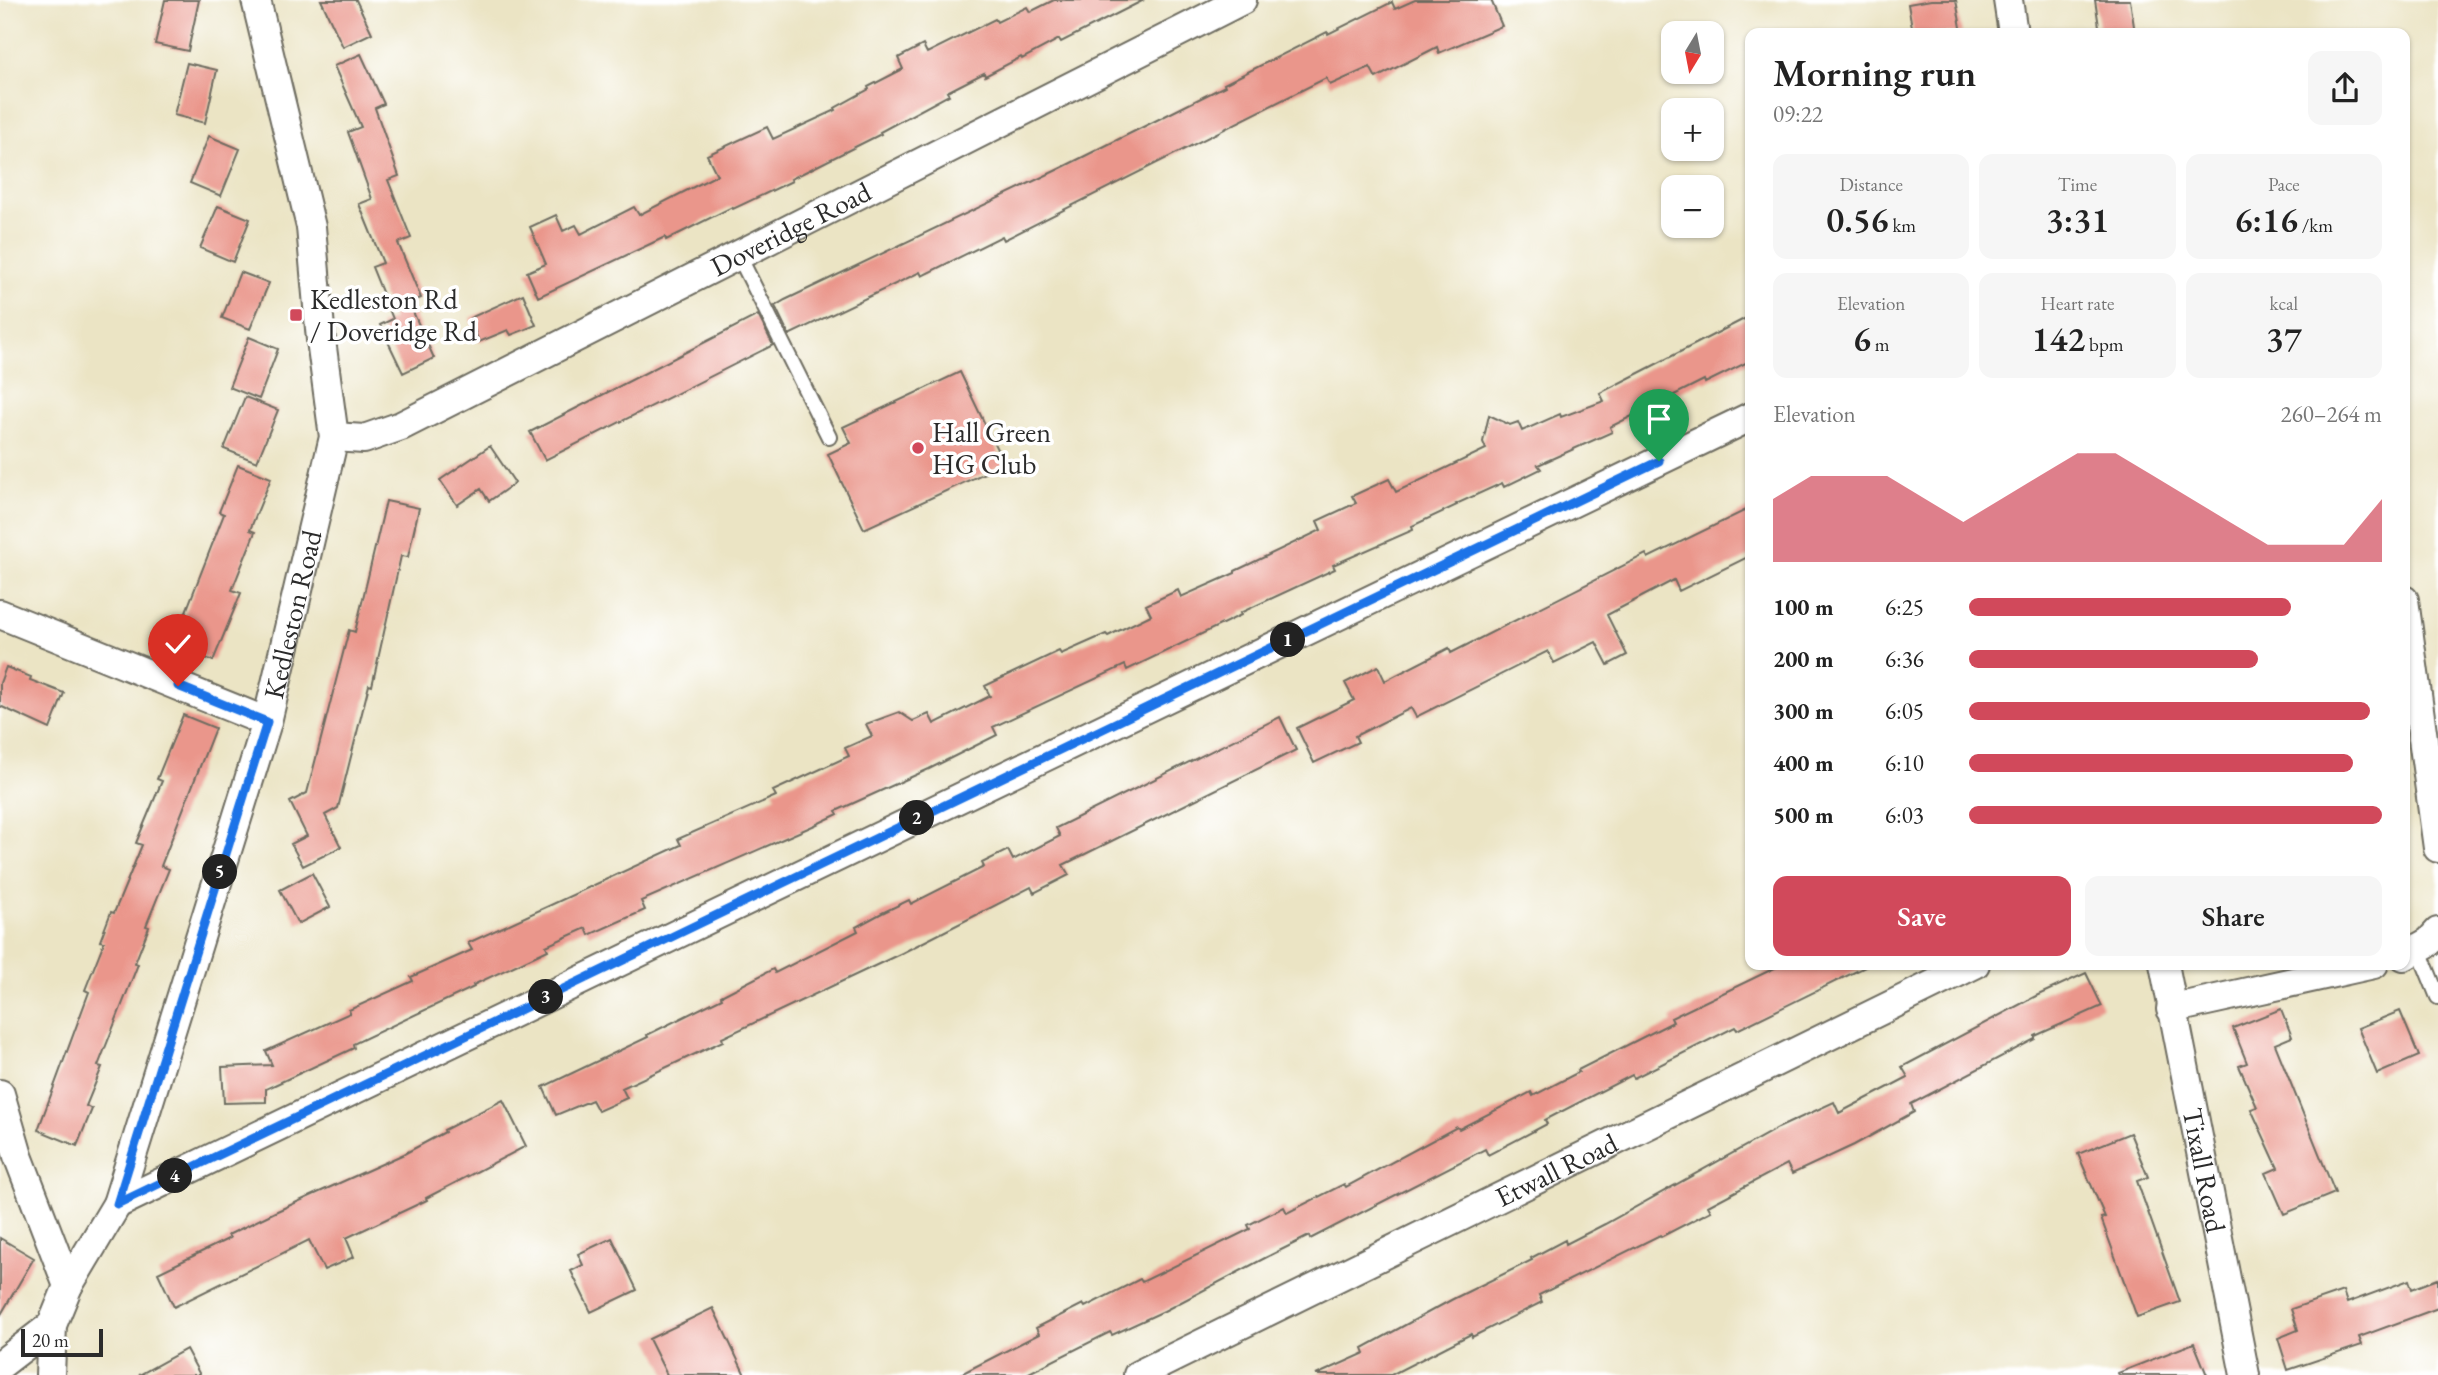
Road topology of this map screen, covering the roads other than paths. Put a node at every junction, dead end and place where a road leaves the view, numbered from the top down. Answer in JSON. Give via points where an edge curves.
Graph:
{"nodes":[{"id":1,"x":256,"y":0,"type":"edge"},
{"id":2,"x":1242,"y":0,"type":"edge"},
{"id":3,"x":2008,"y":0,"type":"edge"},
{"id":4,"x":2012,"y":28,"type":"edge"},
{"id":5,"x":738,"y":254,"type":"junction"},
{"id":6,"x":1745,"y":419,"type":"edge"},
{"id":7,"x":334,"y":437,"type":"junction"},
{"id":8,"x":829,"y":437,"type":"dead end"},
{"id":9,"x":0,"y":614,"type":"edge"},
{"id":10,"x":2410,"y":622,"type":"edge"},
{"id":11,"x":2427,"y":686,"type":"edge"},
{"id":12,"x":267,"y":722,"type":"junction"},
{"id":13,"x":2438,"y":848,"type":"edge"},
{"id":14,"x":2420,"y":946,"type":"edge"},
{"id":15,"x":1963,"y":970,"type":"edge"},
{"id":16,"x":2165,"y":970,"type":"edge"},
{"id":17,"x":2347,"y":970,"type":"edge"},
{"id":18,"x":2438,"y":997,"type":"edge"},
{"id":19,"x":2171,"y":1009,"type":"junction"},
{"id":20,"x":0,"y":1094,"type":"edge"},
{"id":21,"x":117,"y":1204,"type":"junction"},
{"id":22,"x":68,"y":1286,"type":"junction"},
{"id":23,"x":52,"y":1325,"type":"junction"},
{"id":24,"x":0,"y":1364,"type":"edge"},
{"id":25,"x":50,"y":1375,"type":"edge"},
{"id":26,"x":1138,"y":1375,"type":"edge"},
{"id":27,"x":2245,"y":1375,"type":"edge"}],
"edges":[{"from":1,"to":7,"type":"street","name":"Kedleston Road","via":[[311,227]]},
{"from":2,"to":5,"type":"street","name":"Doveridge Road"},
{"from":3,"to":4,"type":"street"},
{"from":5,"to":7,"type":"street","name":"Doveridge Road","via":[[401,426],[365,439]]},
{"from":5,"to":8,"type":"lane"},
{"from":6,"to":21,"type":"street"},
{"from":7,"to":12,"type":"street","name":"Kedleston Road"},
{"from":9,"to":12,"type":"street"},
{"from":10,"to":11,"type":"street"},
{"from":11,"to":13,"type":"street"},
{"from":12,"to":21,"type":"street","name":"Kedleston Road"},
{"from":14,"to":18,"type":"lane"},
{"from":15,"to":26,"type":"street","name":"Etwall Road"},
{"from":16,"to":19,"type":"street","name":"Tixall Road"},
{"from":17,"to":19,"type":"street"},
{"from":19,"to":27,"type":"street","name":"Tixall Road"},
{"from":20,"to":22,"type":"street","via":[[18,1156]]},
{"from":21,"to":22,"type":"street","name":"Kedleston Road"},
{"from":22,"to":23,"type":"street","name":"Kedleston Road"},
{"from":23,"to":24,"type":"street"},
{"from":23,"to":25,"type":"street","name":"Kedleston Road"}]}
